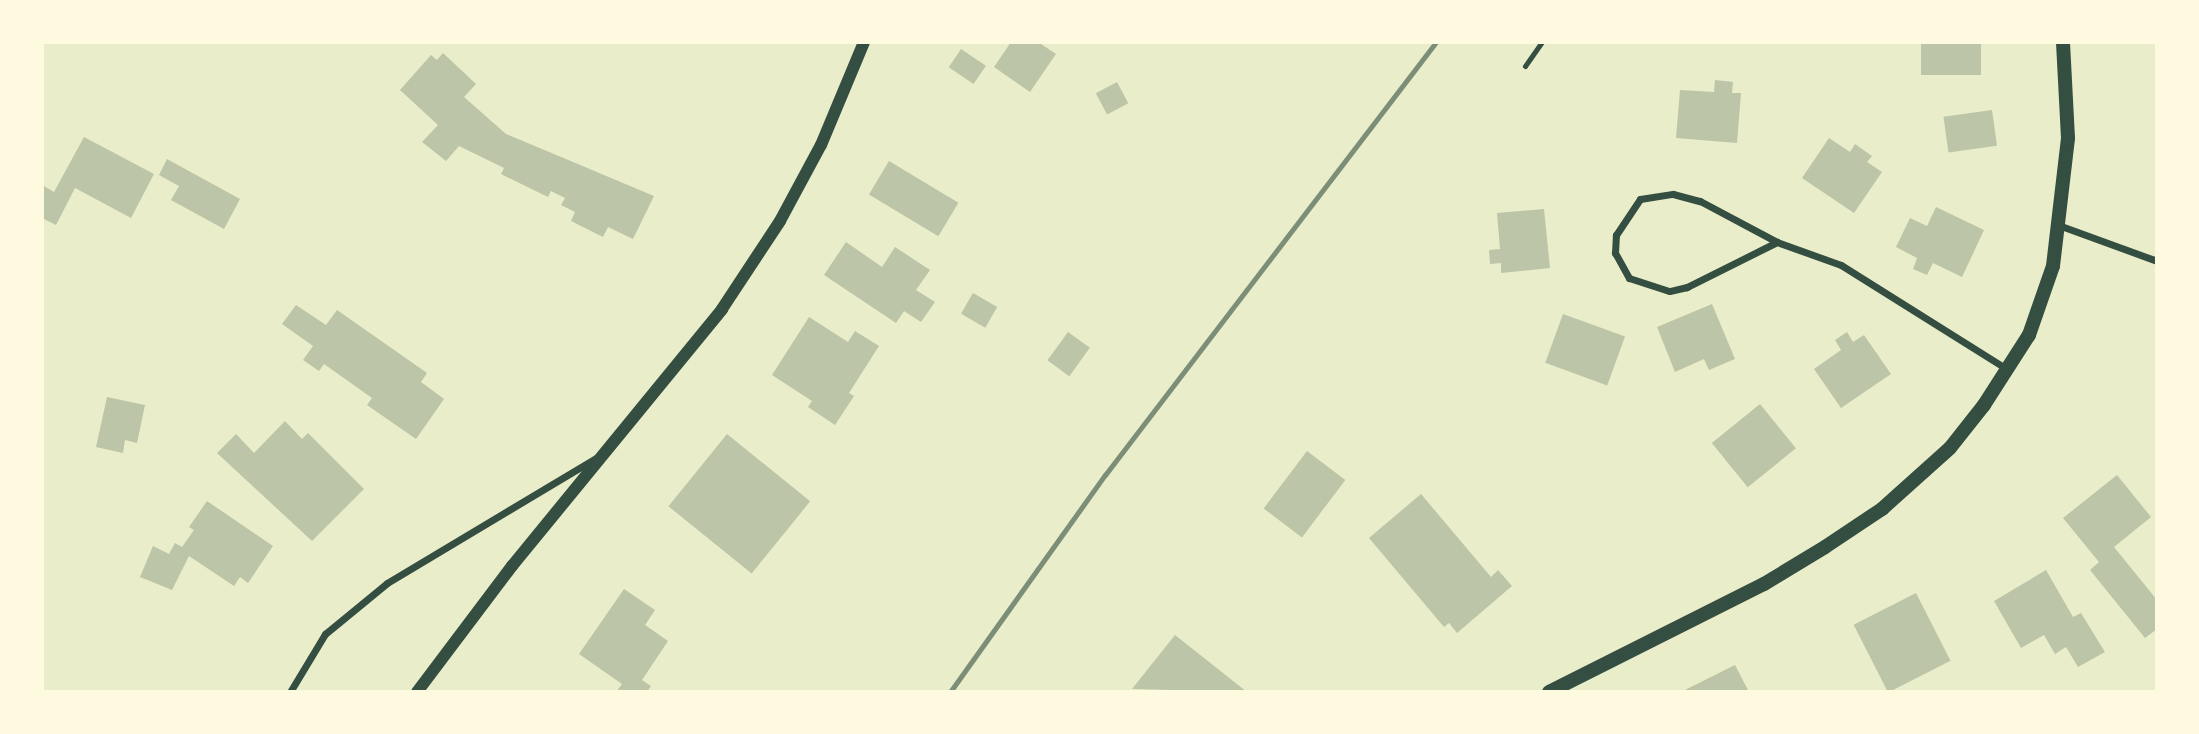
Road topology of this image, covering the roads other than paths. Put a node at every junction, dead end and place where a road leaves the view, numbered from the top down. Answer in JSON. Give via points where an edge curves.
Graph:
{"nodes":[{"id":1,"x":864,"y":42,"type":"edge"},
{"id":2,"x":1542,"y":42,"type":"edge"},
{"id":3,"x":2063,"y":42,"type":"edge"},
{"id":4,"x":1525,"y":66,"type":"dead end"},
{"id":5,"x":2061,"y":226,"type":"junction"},
{"id":6,"x":1777,"y":242,"type":"junction"},
{"id":7,"x":2157,"y":261,"type":"edge"},
{"id":8,"x":2008,"y":370,"type":"junction"},
{"id":9,"x":603,"y":454,"type":"junction"},
{"id":10,"x":290,"y":692,"type":"edge"},
{"id":11,"x":417,"y":692,"type":"edge"},
{"id":12,"x":1549,"y":692,"type":"edge"}],
"edges":[{"from":1,"to":9,"type":"street","via":[[821,145],[780,221],[722,309]]},
{"from":2,"to":4,"type":"lane"},
{"from":3,"to":5,"type":"main road","via":[[2068,138]]},
{"from":5,"to":7,"type":"street"},
{"from":5,"to":8,"type":"main road","via":[[2046,296]]},
{"from":6,"to":6,"type":"street","via":[[1700,201],[1657,194],[1640,200],[1623,219],[1615,253],[1629,278],[1669,291],[1687,287]]},
{"from":6,"to":8,"type":"street","via":[[1841,265]]},
{"from":8,"to":12,"type":"main road","via":[[1950,448],[1882,509],[1764,584]]},
{"from":9,"to":10,"type":"street","via":[[387,583],[325,634]]},
{"from":9,"to":11,"type":"street"}]}
